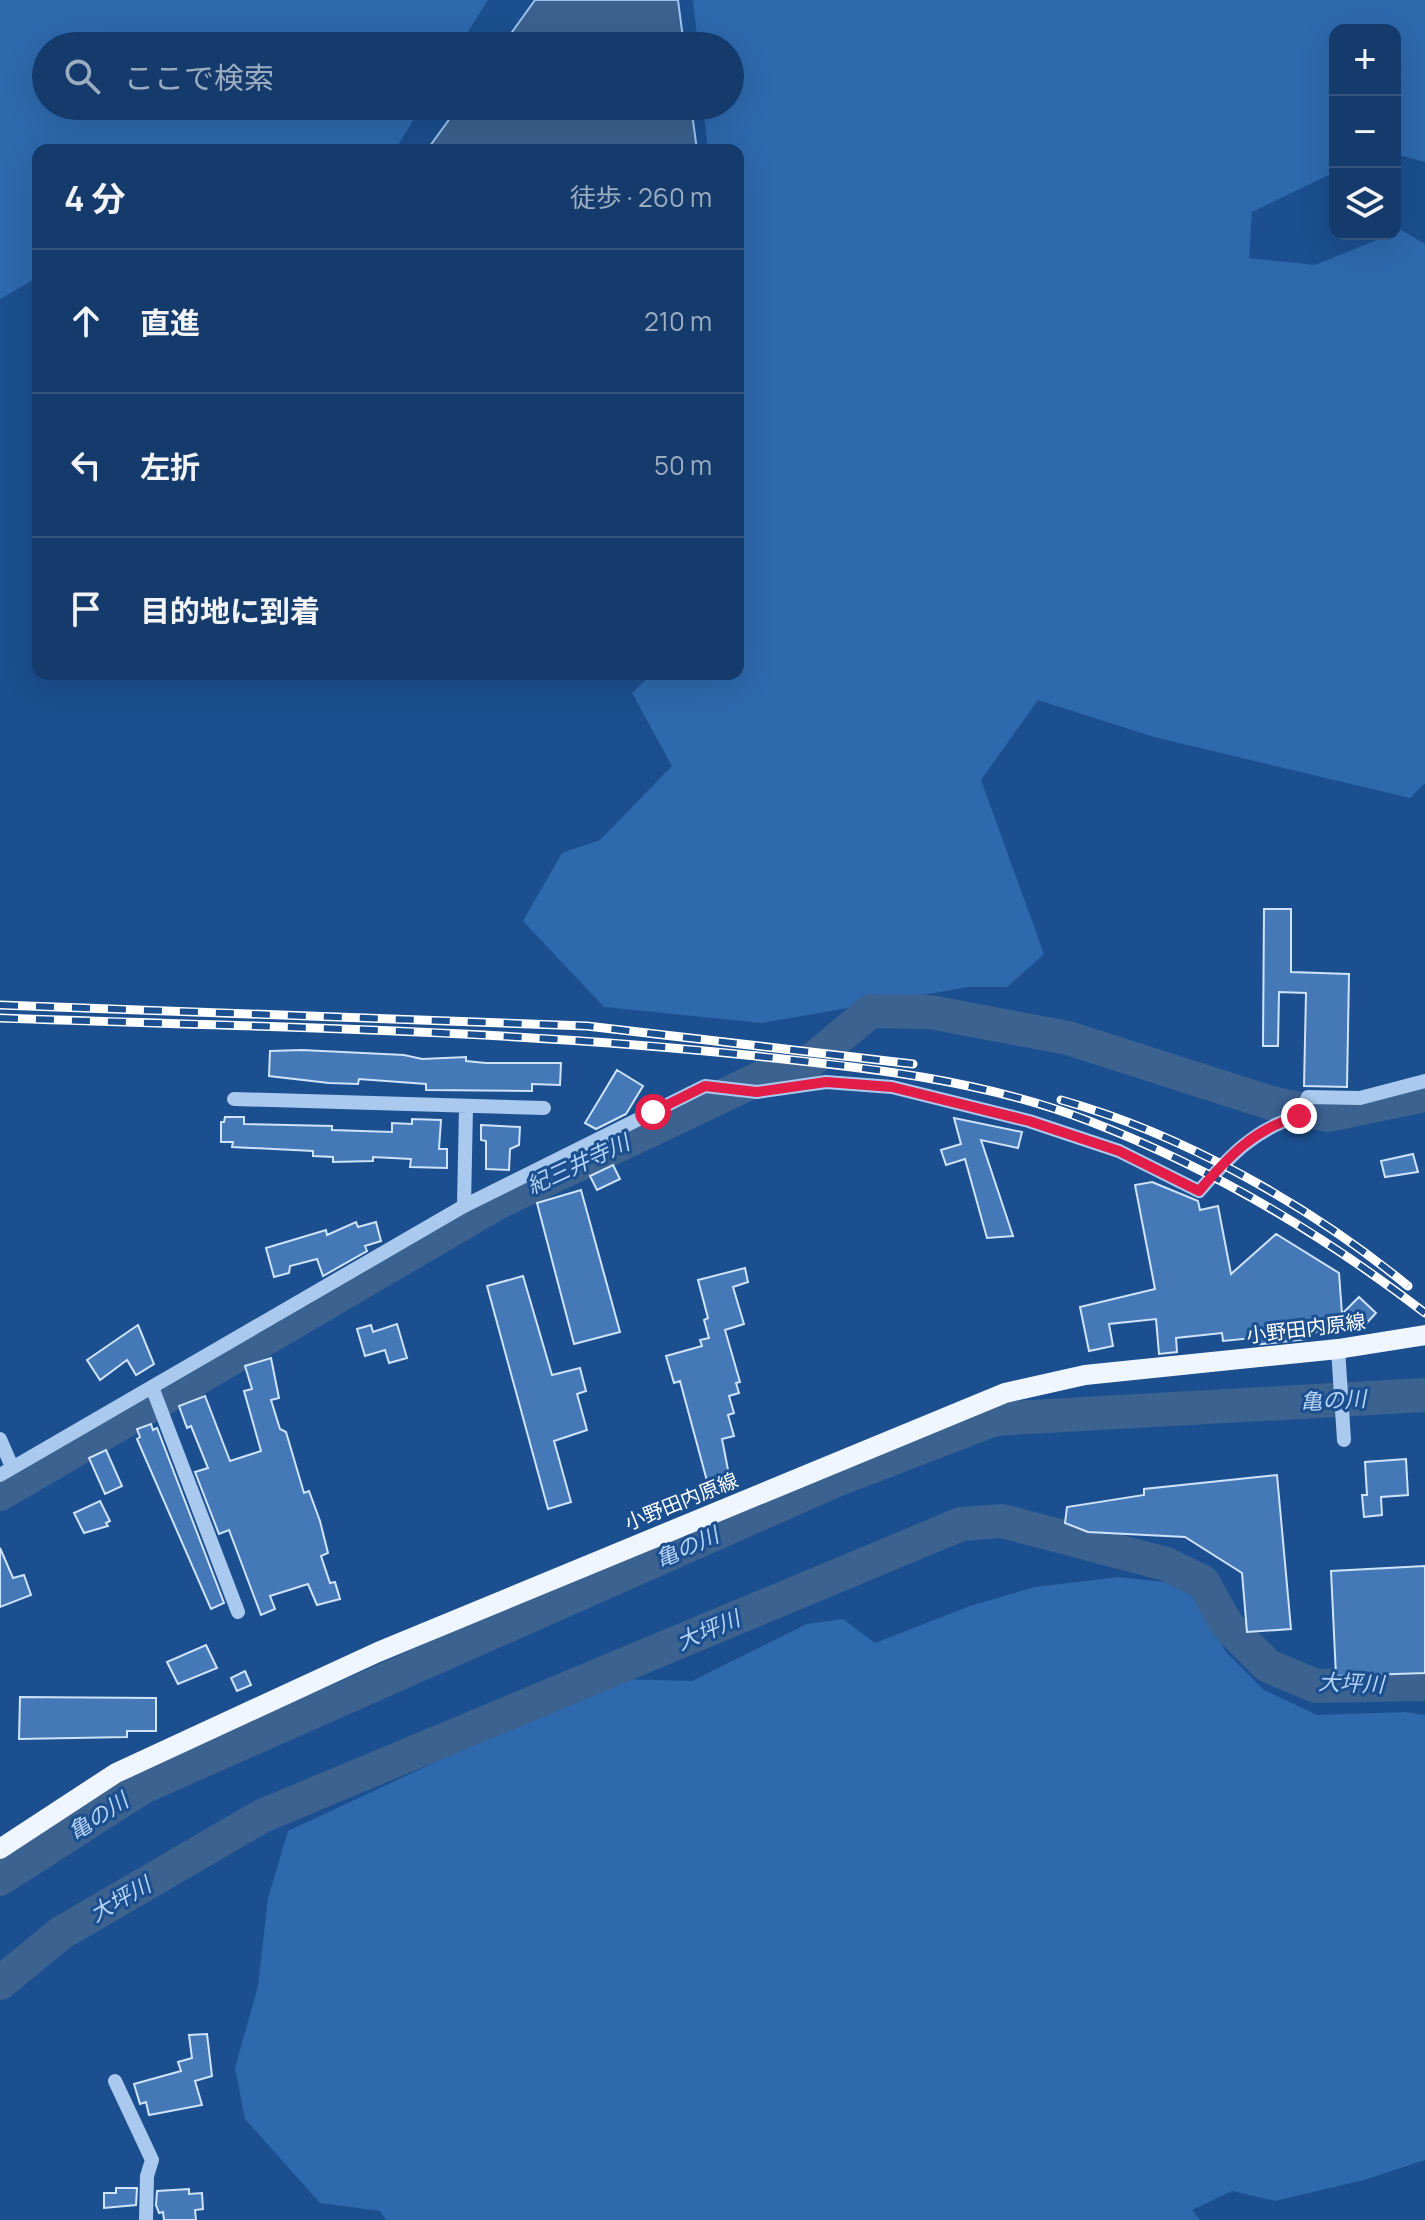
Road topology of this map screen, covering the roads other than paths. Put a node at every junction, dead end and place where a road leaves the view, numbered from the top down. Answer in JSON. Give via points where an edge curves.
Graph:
{"nodes":[{"id":1,"x":1425,"y":1081,"type":"edge"},
{"id":2,"x":234,"y":1099,"type":"dead end"},
{"id":3,"x":466,"y":1107,"type":"junction"},
{"id":4,"x":544,"y":1108,"type":"dead end"},
{"id":5,"x":464,"y":1206,"type":"junction"},
{"id":6,"x":1425,"y":1335,"type":"edge"},
{"id":7,"x":1339,"y":1356,"type":"junction"},
{"id":8,"x":156,"y":1397,"type":"junction"},
{"id":9,"x":0,"y":1439,"type":"edge"},
{"id":10,"x":1344,"y":1440,"type":"dead end"},
{"id":11,"x":6,"y":1471,"type":"edge"},
{"id":12,"x":238,"y":1612,"type":"dead end"},
{"id":13,"x":0,"y":1849,"type":"edge"},
{"id":14,"x":115,"y":2081,"type":"dead end"},
{"id":15,"x":146,"y":2220,"type":"edge"}],
"edges":[{"from":1,"to":5,"type":"street","via":[[1360,1098],[1308,1097],[1302,1110],[1238,1147],[1199,1191],[1119,1151],[1029,1121],[892,1087],[826,1082],[743,1091],[705,1086]]},
{"from":2,"to":3,"type":"street"},
{"from":3,"to":4,"type":"street"},
{"from":3,"to":5,"type":"street"},
{"from":5,"to":8,"type":"street"},
{"from":6,"to":7,"type":"main road","name":"小野田内原線"},
{"from":7,"to":10,"type":"street"},
{"from":7,"to":13,"type":"main road","name":"小野田内原線","via":[[1085,1375],[1005,1393],[378,1652],[116,1773]]},
{"from":8,"to":11,"type":"street"},
{"from":8,"to":12,"type":"street"},
{"from":9,"to":11,"type":"street"},
{"from":14,"to":15,"type":"street","via":[[152,2160]]}]}
